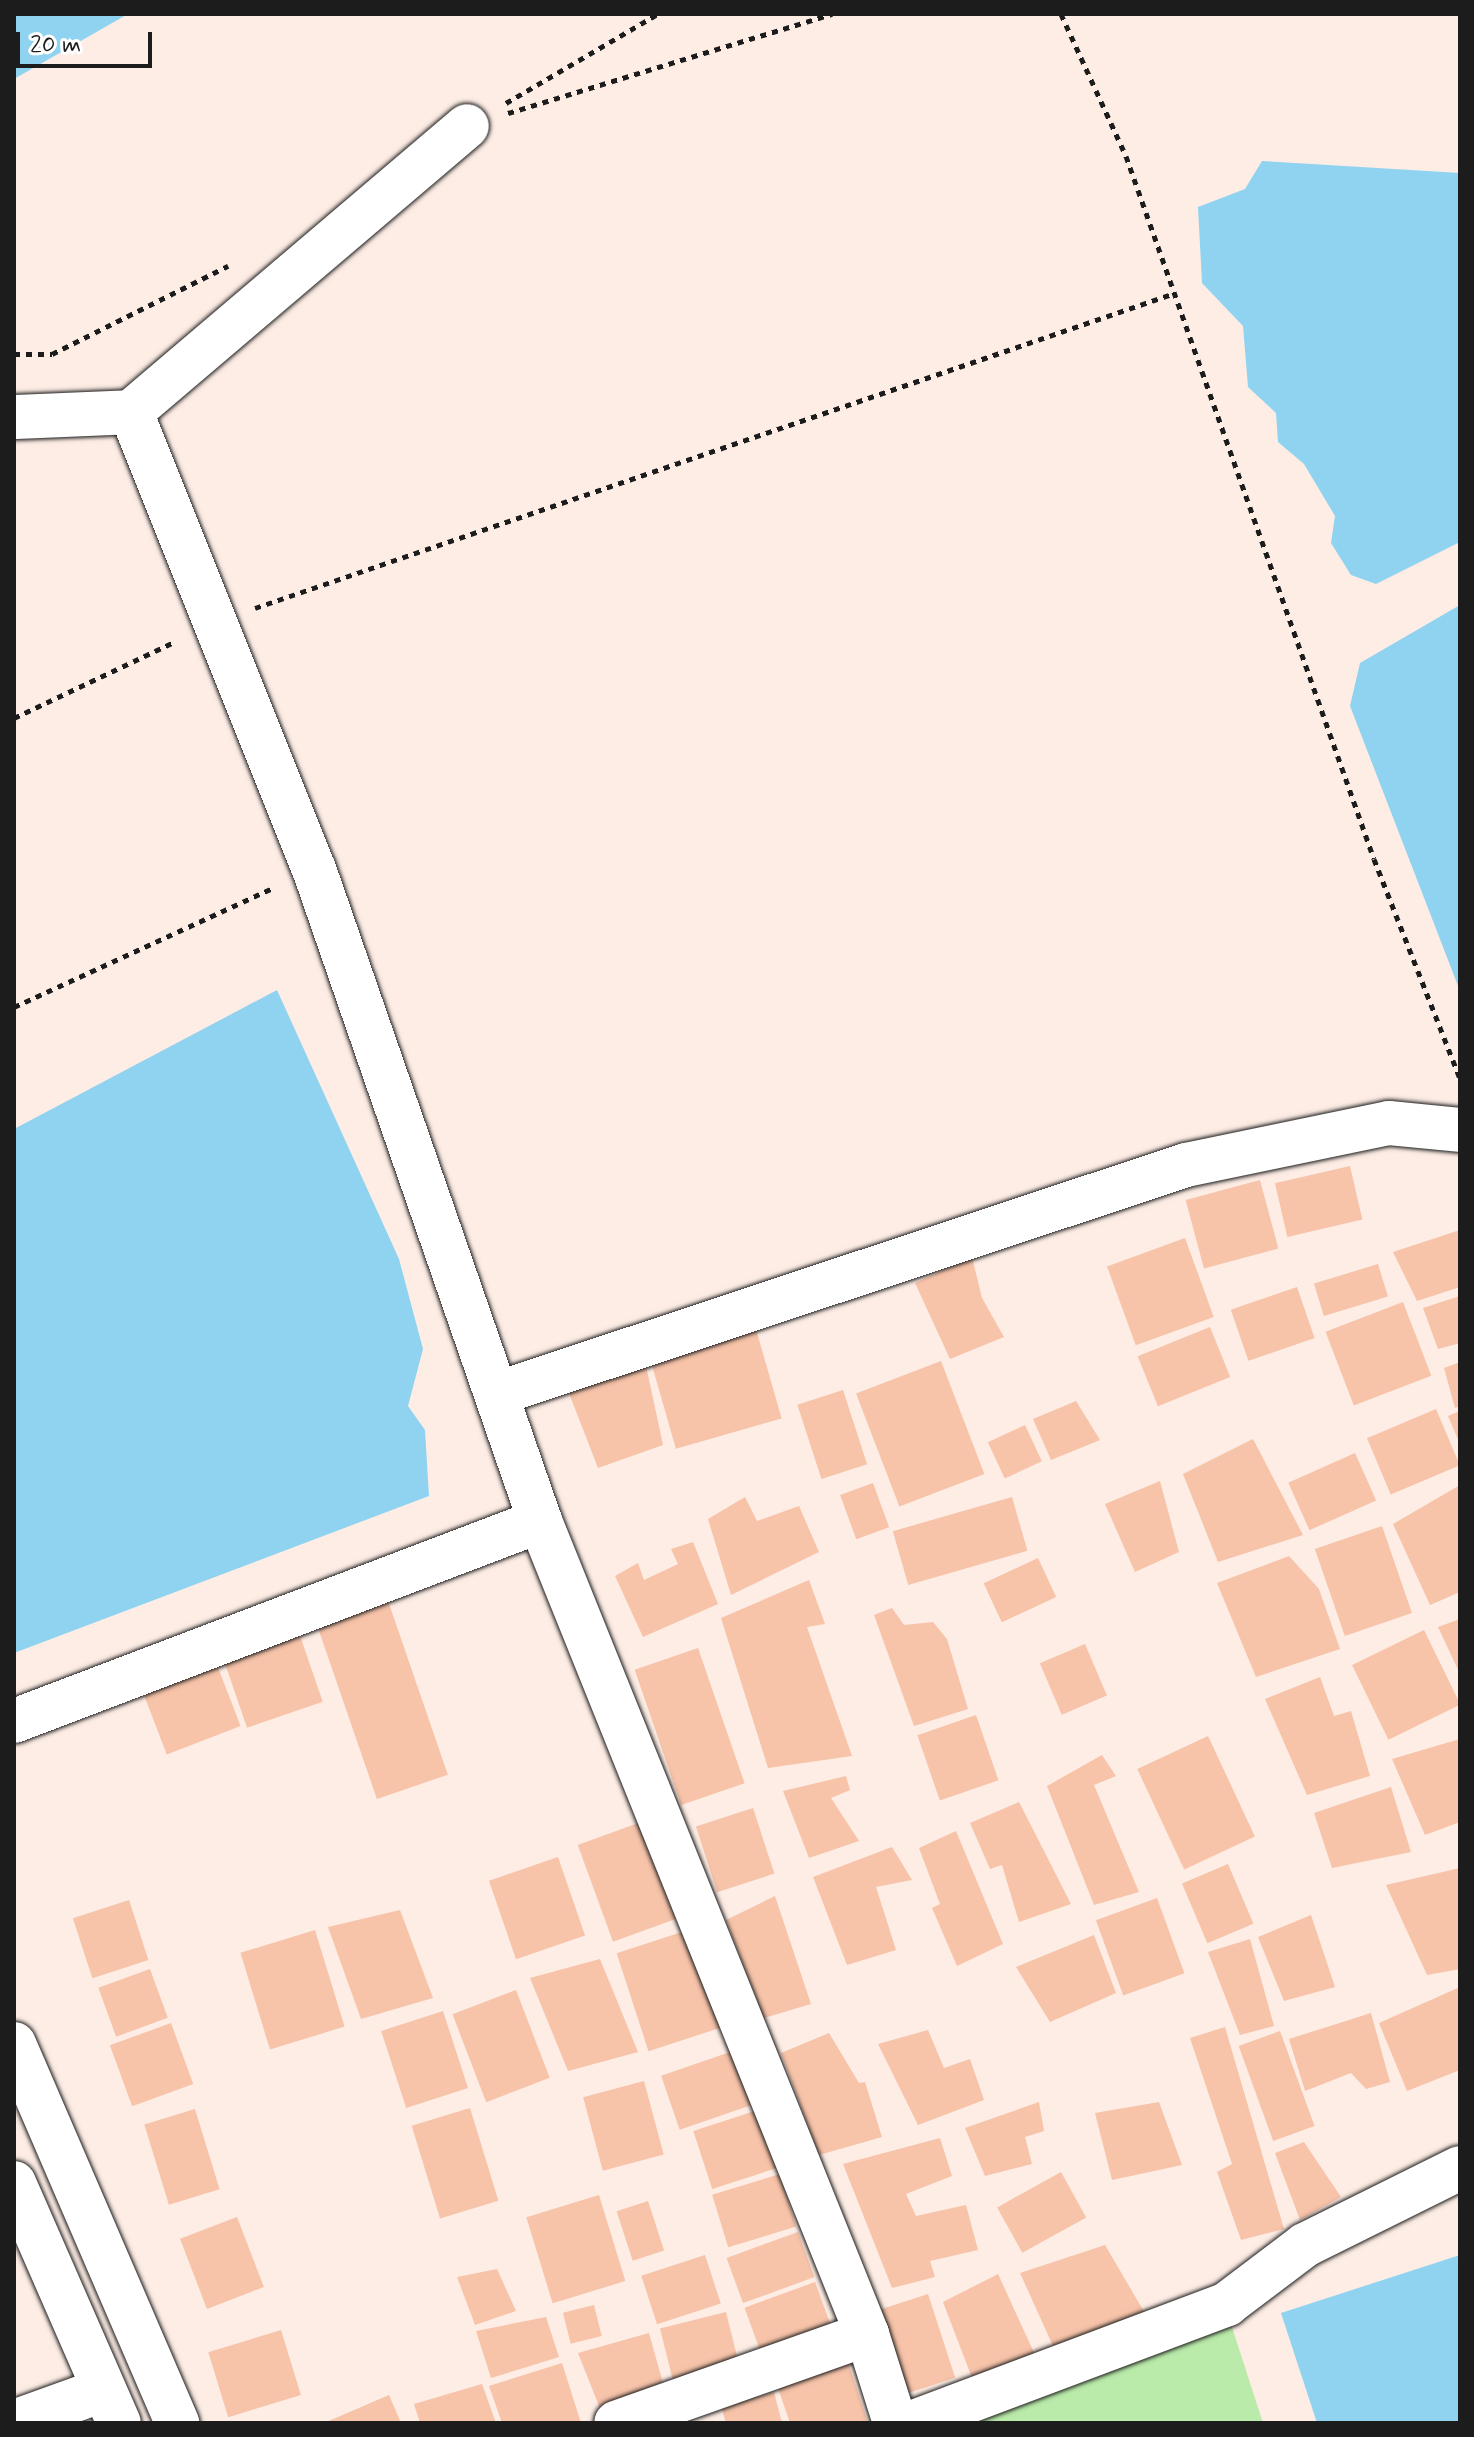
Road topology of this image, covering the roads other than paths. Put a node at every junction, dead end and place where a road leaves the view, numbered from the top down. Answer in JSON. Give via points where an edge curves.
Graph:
{"nodes":[{"id":1,"x":467,"y":126,"type":"road end"},
{"id":2,"x":131,"y":412,"type":"junction"},
{"id":3,"x":14,"y":417,"type":"edge"},
{"id":4,"x":1460,"y":1130,"type":"edge"},
{"id":5,"x":496,"y":1394,"type":"junction"},
{"id":6,"x":540,"y":1521,"type":"junction"},
{"id":7,"x":14,"y":1721,"type":"edge"},
{"id":8,"x":14,"y":2044,"type":"edge"},
{"id":9,"x":1460,"y":2168,"type":"edge"},
{"id":10,"x":14,"y":2183,"type":"edge"},
{"id":11,"x":867,"y":2334,"type":"junction"},
{"id":12,"x":111,"y":2407,"type":"edge"},
{"id":13,"x":14,"y":2422,"type":"edge"},
{"id":14,"x":915,"y":2422,"type":"edge"},
{"id":15,"x":177,"y":2423,"type":"edge"},
{"id":16,"x":616,"y":2423,"type":"edge"}],
"edges":[{"from":1,"to":2,"type":"street"},
{"from":2,"to":3,"type":"street"},
{"from":2,"to":5,"type":"street","via":[[314,869]]},
{"from":4,"to":5,"type":"street","via":[[1389,1123],[1186,1165]]},
{"from":5,"to":6,"type":"street"},
{"from":6,"to":7,"type":"street"},
{"from":6,"to":11,"type":"street"},
{"from":8,"to":15,"type":"street"},
{"from":9,"to":14,"type":"street","via":[[1305,2245],[1227,2304]]},
{"from":10,"to":12,"type":"street"},
{"from":11,"to":14,"type":"street"},
{"from":11,"to":16,"type":"street"},
{"from":12,"to":13,"type":"street"}]}
